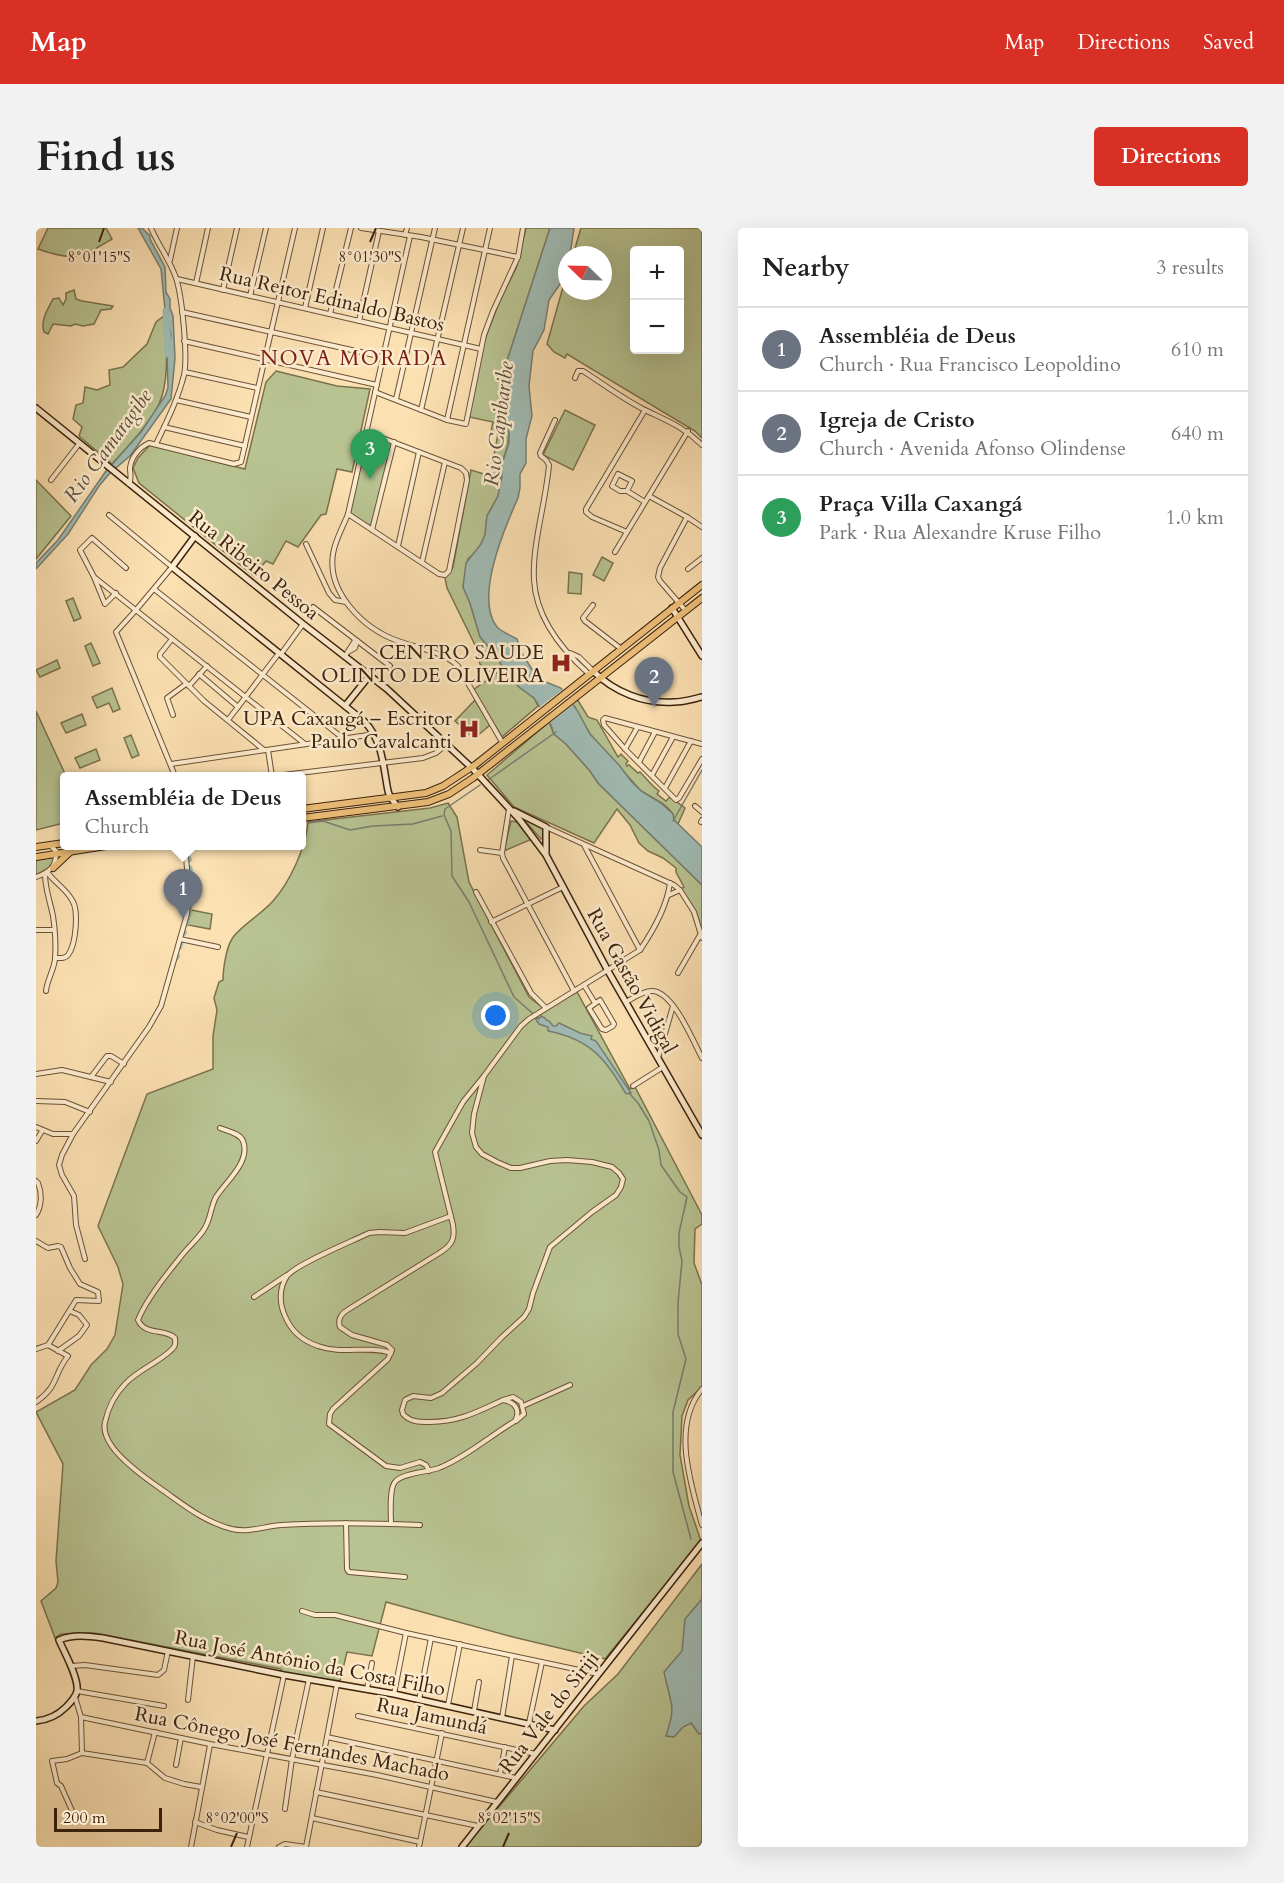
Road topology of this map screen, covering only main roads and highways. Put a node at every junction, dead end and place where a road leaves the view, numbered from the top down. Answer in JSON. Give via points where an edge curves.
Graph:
{"nodes":[{"id":1,"x":702,"y":585,"type":"edge"},
{"id":2,"x":702,"y":598,"type":"edge"},
{"id":3,"x":306,"y":808,"type":"edge"},
{"id":4,"x":306,"y":818,"type":"edge"},
{"id":5,"x":60,"y":844,"type":"edge"},
{"id":6,"x":36,"y":847,"type":"edge"},
{"id":7,"x":77,"y":850,"type":"edge"},
{"id":8,"x":70,"y":851,"type":"junction"},
{"id":9,"x":36,"y":857,"type":"edge"},
{"id":10,"x":48,"y":871,"type":"road end"}],
"edges":[{"from":1,"to":3,"type":"main road","via":[[443,786],[426,793]]},
{"from":2,"to":4,"type":"main road","via":[[455,790],[415,805]]},
{"from":5,"to":6,"type":"main road"},
{"from":7,"to":8,"type":"main road"},
{"from":8,"to":9,"type":"main road"},
{"from":8,"to":10,"type":"main road"}]}
